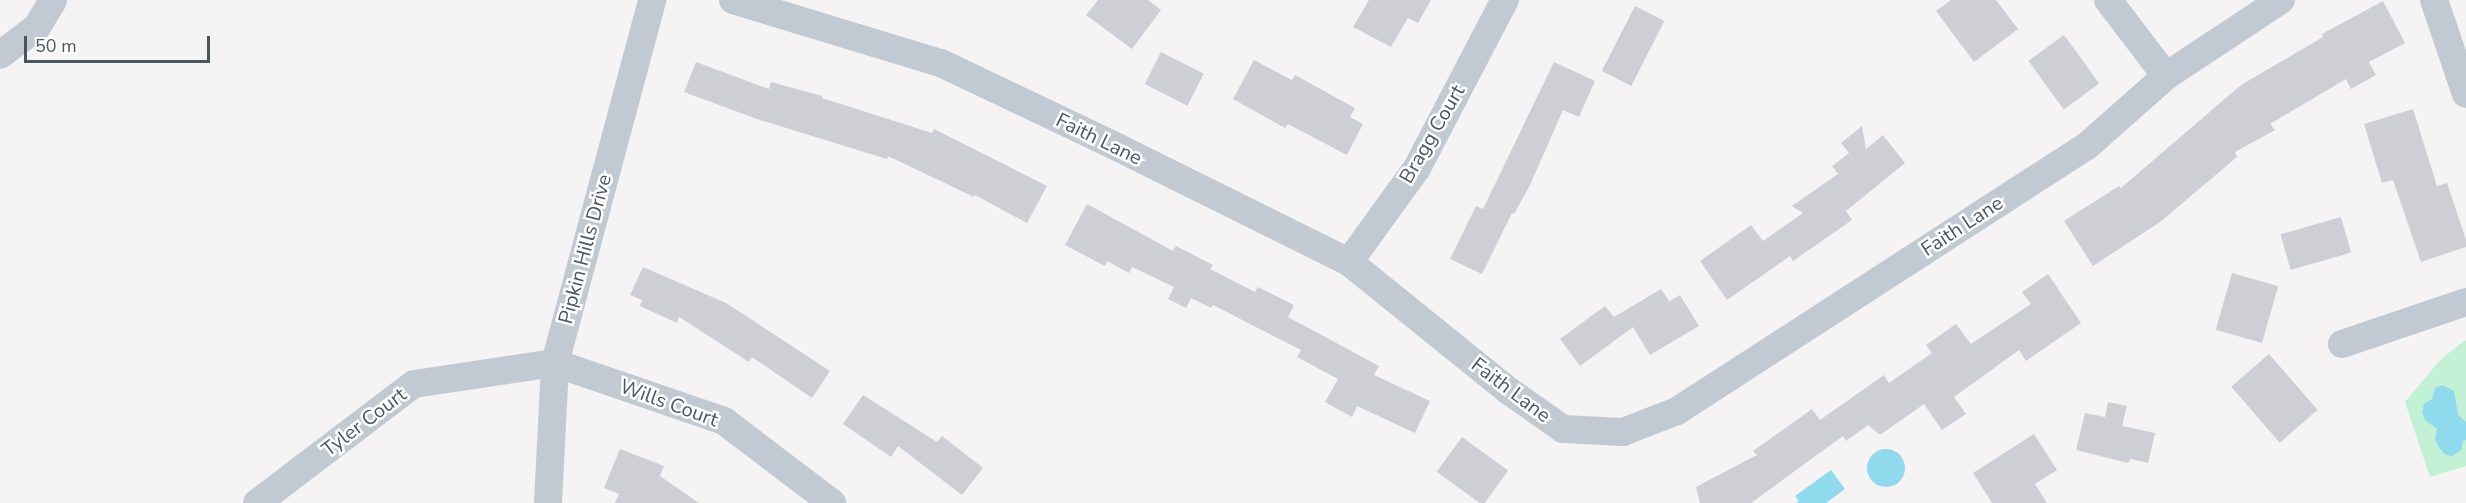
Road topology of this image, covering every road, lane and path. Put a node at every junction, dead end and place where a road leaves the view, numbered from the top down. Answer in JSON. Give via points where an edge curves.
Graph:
{"nodes":[{"id":1,"x":53,"y":0,"type":"edge"},
{"id":2,"x":652,"y":0,"type":"edge"},
{"id":3,"x":733,"y":0,"type":"edge"},
{"id":4,"x":1506,"y":0,"type":"edge"},
{"id":5,"x":2108,"y":0,"type":"edge"},
{"id":6,"x":2281,"y":0,"type":"edge"},
{"id":7,"x":2434,"y":0,"type":"edge"},
{"id":8,"x":0,"y":55,"type":"edge"},
{"id":9,"x":2166,"y":76,"type":"junction"},
{"id":10,"x":2466,"y":94,"type":"edge"},
{"id":11,"x":1349,"y":262,"type":"junction"},
{"id":12,"x":2466,"y":302,"type":"edge"},
{"id":13,"x":2342,"y":344,"type":"dead end"},
{"id":14,"x":555,"y":363,"type":"junction"},
{"id":15,"x":257,"y":503,"type":"edge"},
{"id":16,"x":548,"y":503,"type":"edge"},
{"id":17,"x":832,"y":503,"type":"edge"}],
"edges":[{"from":1,"to":8,"type":"street","via":[[37,27]]},
{"from":2,"to":14,"type":"street","name":"Pipkin Hills Drive"},
{"from":3,"to":11,"type":"street","name":"Faith Lane","via":[[941,63]]},
{"from":4,"to":11,"type":"street","name":"Bragg Court","via":[[1417,168]]},
{"from":5,"to":9,"type":"street"},
{"from":6,"to":9,"type":"street","name":"Faith Lane"},
{"from":7,"to":10,"type":"street"},
{"from":9,"to":11,"type":"street","name":"Faith Lane","via":[[2087,146],[1677,411],[1623,432],[1563,429],[1509,391]]},
{"from":12,"to":13,"type":"street"},
{"from":14,"to":15,"type":"street","name":"Tyler Court","via":[[414,384]]},
{"from":14,"to":16,"type":"street","name":"Pipkin Hills Drive"},
{"from":14,"to":17,"type":"street","name":"Wills Court","via":[[724,421]]}]}
